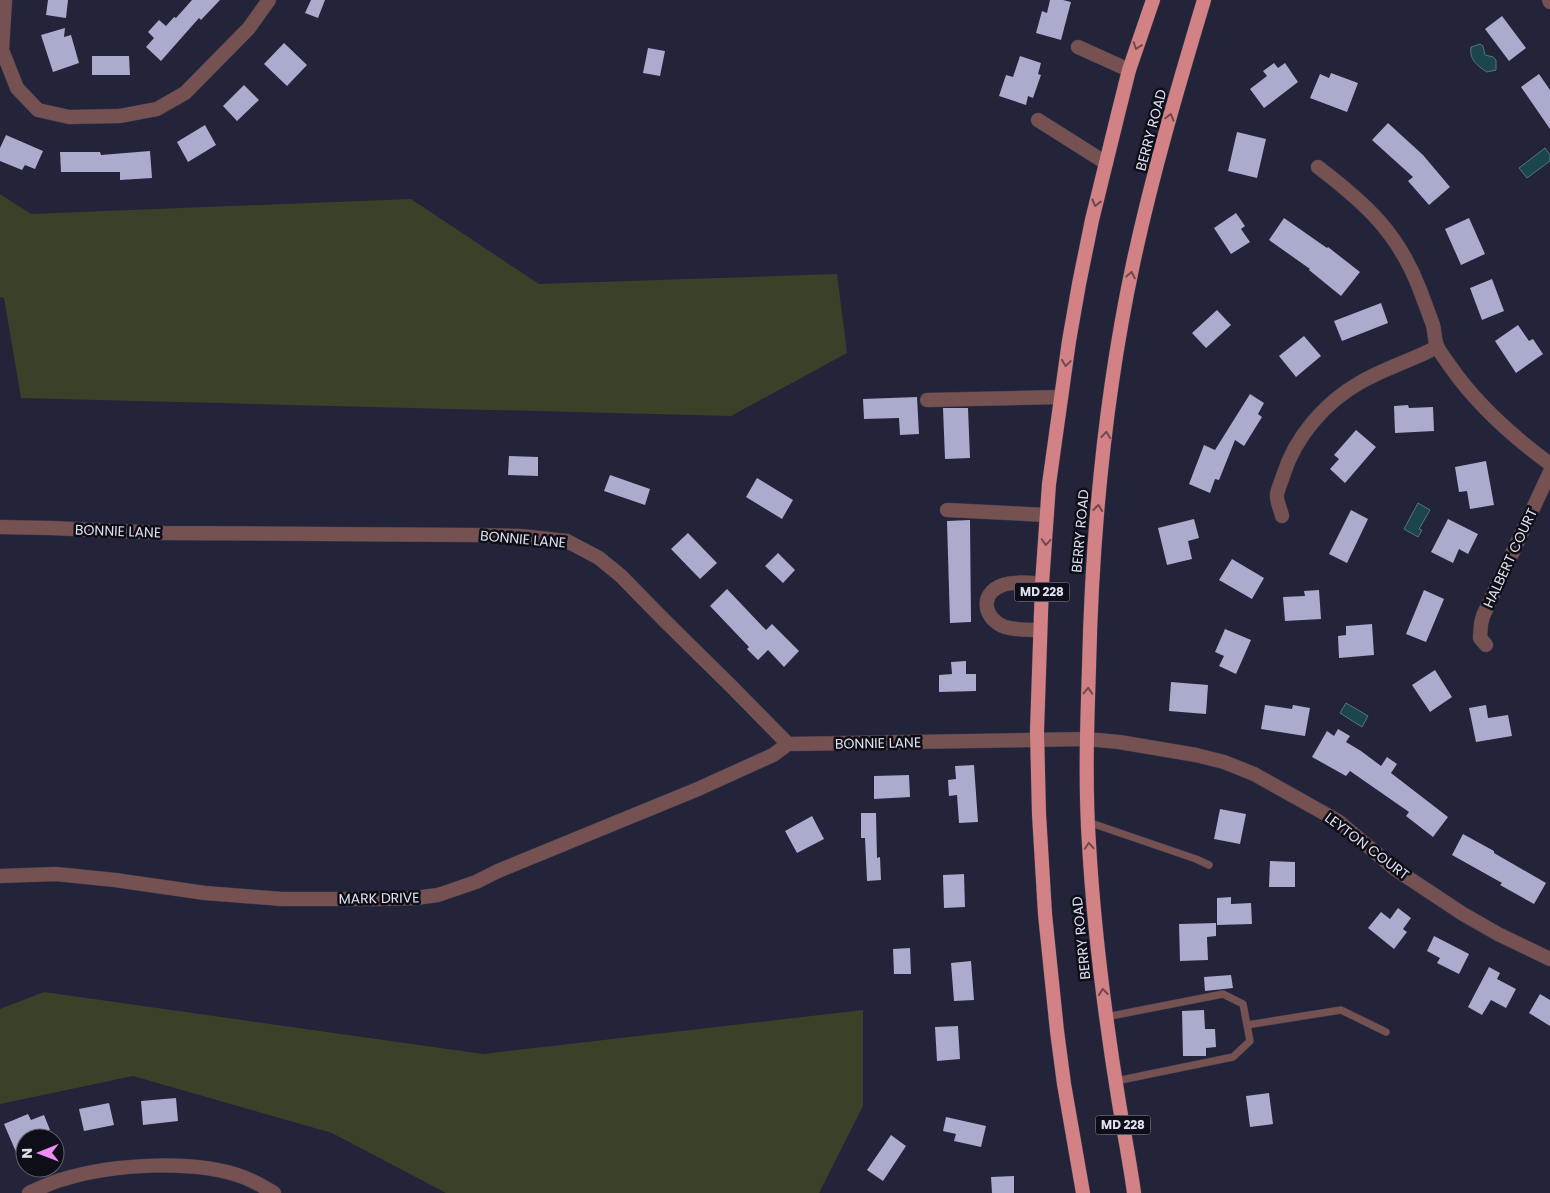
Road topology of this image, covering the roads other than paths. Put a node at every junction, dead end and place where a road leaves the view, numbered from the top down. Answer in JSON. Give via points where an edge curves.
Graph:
{"nodes":[{"id":1,"x":5,"y":0,"type":"edge"},
{"id":2,"x":269,"y":0,"type":"edge"},
{"id":3,"x":1153,"y":0,"type":"edge"},
{"id":4,"x":1204,"y":0,"type":"edge"},
{"id":5,"x":1078,"y":47,"type":"dead end"},
{"id":6,"x":1129,"y":70,"type":"junction"},
{"id":7,"x":1038,"y":120,"type":"dead end"},
{"id":8,"x":1106,"y":163,"type":"junction"},
{"id":9,"x":1318,"y":167,"type":"dead end"},
{"id":10,"x":1437,"y":347,"type":"junction"},
{"id":11,"x":1061,"y":397,"type":"junction"},
{"id":12,"x":927,"y":400,"type":"dead end"},
{"id":13,"x":1550,"y":464,"type":"edge"},
{"id":14,"x":1550,"y":472,"type":"edge"},
{"id":15,"x":947,"y":510,"type":"dead end"},
{"id":16,"x":1048,"y":515,"type":"junction"},
{"id":17,"x":1282,"y":516,"type":"dead end"},
{"id":18,"x":0,"y":527,"type":"edge"},
{"id":19,"x":1042,"y":584,"type":"junction"},
{"id":20,"x":1040,"y":630,"type":"junction"},
{"id":21,"x":1486,"y":645,"type":"dead end"},
{"id":22,"x":1038,"y":740,"type":"junction"},
{"id":23,"x":1086,"y":740,"type":"junction"},
{"id":24,"x":788,"y":744,"type":"junction"},
{"id":25,"x":1088,"y":822,"type":"junction"},
{"id":26,"x":1209,"y":865,"type":"dead end"},
{"id":27,"x":0,"y":876,"type":"edge"},
{"id":28,"x":1550,"y":959,"type":"edge"},
{"id":29,"x":1106,"y":1017,"type":"junction"},
{"id":30,"x":1247,"y":1025,"type":"junction"},
{"id":31,"x":1386,"y":1032,"type":"dead end"},
{"id":32,"x":1116,"y":1081,"type":"junction"},
{"id":33,"x":29,"y":1193,"type":"edge"},
{"id":34,"x":274,"y":1193,"type":"edge"},
{"id":35,"x":1083,"y":1193,"type":"edge"},
{"id":36,"x":1134,"y":1193,"type":"edge"}],
"edges":[{"from":1,"to":2,"type":"street","via":[[2,50],[17,88],[38,110],[69,117],[120,116],[157,109],[185,93],[249,28]]},
{"from":3,"to":6,"type":"highway","number":"MD 228","one_way":true},
{"from":23,"to":4,"type":"highway","name":"BERRY ROAD","number":"MD 228","one_way":true,"via":[[1092,574],[1118,340],[1149,198]]},
{"from":5,"to":6,"type":"street"},
{"from":6,"to":8,"type":"highway","number":"MD 228"},
{"from":7,"to":8,"type":"street"},
{"from":8,"to":11,"type":"highway","number":"MD 228","one_way":true,"via":[[1079,284]]},
{"from":9,"to":10,"type":"street","via":[[1374,214],[1396,240],[1420,290]]},
{"from":10,"to":13,"type":"street","via":[[1472,396]]},
{"from":10,"to":17,"type":"street","via":[[1360,382],[1311,424],[1294,447],[1276,496]]},
{"from":11,"to":12,"type":"street"},
{"from":11,"to":16,"type":"highway","number":"MD 228"},
{"from":14,"to":21,"type":"street","name":"HALBERT COURT","via":[[1483,616],[1480,638]]},
{"from":15,"to":16,"type":"street"},
{"from":16,"to":19,"type":"highway","number":"MD 228","one_way":true},
{"from":18,"to":24,"type":"street","name":"BONNIE LANE","via":[[164,533],[520,536],[567,541],[599,558],[622,576]]},
{"from":19,"to":20,"type":"highway","number":"MD 228"},
{"from":19,"to":20,"type":"street","via":[[1005,584],[992,590],[987,598],[987,611],[992,620],[1012,629]]},
{"from":20,"to":22,"type":"highway","number":"MD 228"},
{"from":22,"to":23,"type":"street","name":"BONNIE LANE"},
{"from":22,"to":24,"type":"street","name":"BONNIE LANE"},
{"from":22,"to":35,"type":"highway","number":"MD 228","via":[[1050,970],[1064,1084]]},
{"from":23,"to":25,"type":"highway","name":"BERRY ROAD","number":"MD 228"},
{"from":23,"to":28,"type":"street","name":"LEYTON COURT","via":[[1196,755],[1254,774],[1338,821],[1395,869],[1463,914]]},
{"from":24,"to":27,"type":"street","name":"MARK DRIVE","via":[[773,755],[682,796],[438,895],[415,898],[282,898],[56,874]]},
{"from":25,"to":26,"type":"lane"},
{"from":29,"to":25,"type":"highway","name":"BERRY ROAD","number":"MD 228","one_way":true,"via":[[1092,895]]},
{"from":29,"to":30,"type":"lane","via":[[1223,994],[1243,1004]]},
{"from":29,"to":32,"type":"highway","name":"BERRY ROAD","number":"MD 228"},
{"from":30,"to":31,"type":"lane","via":[[1341,1010]]},
{"from":30,"to":32,"type":"lane","via":[[1250,1041],[1233,1057]]},
{"from":32,"to":36,"type":"highway","name":"BERRY ROAD","number":"MD 228"},
{"from":33,"to":34,"type":"street","via":[[65,1178],[94,1172],[162,1166],[218,1170],[244,1177]]}]}
